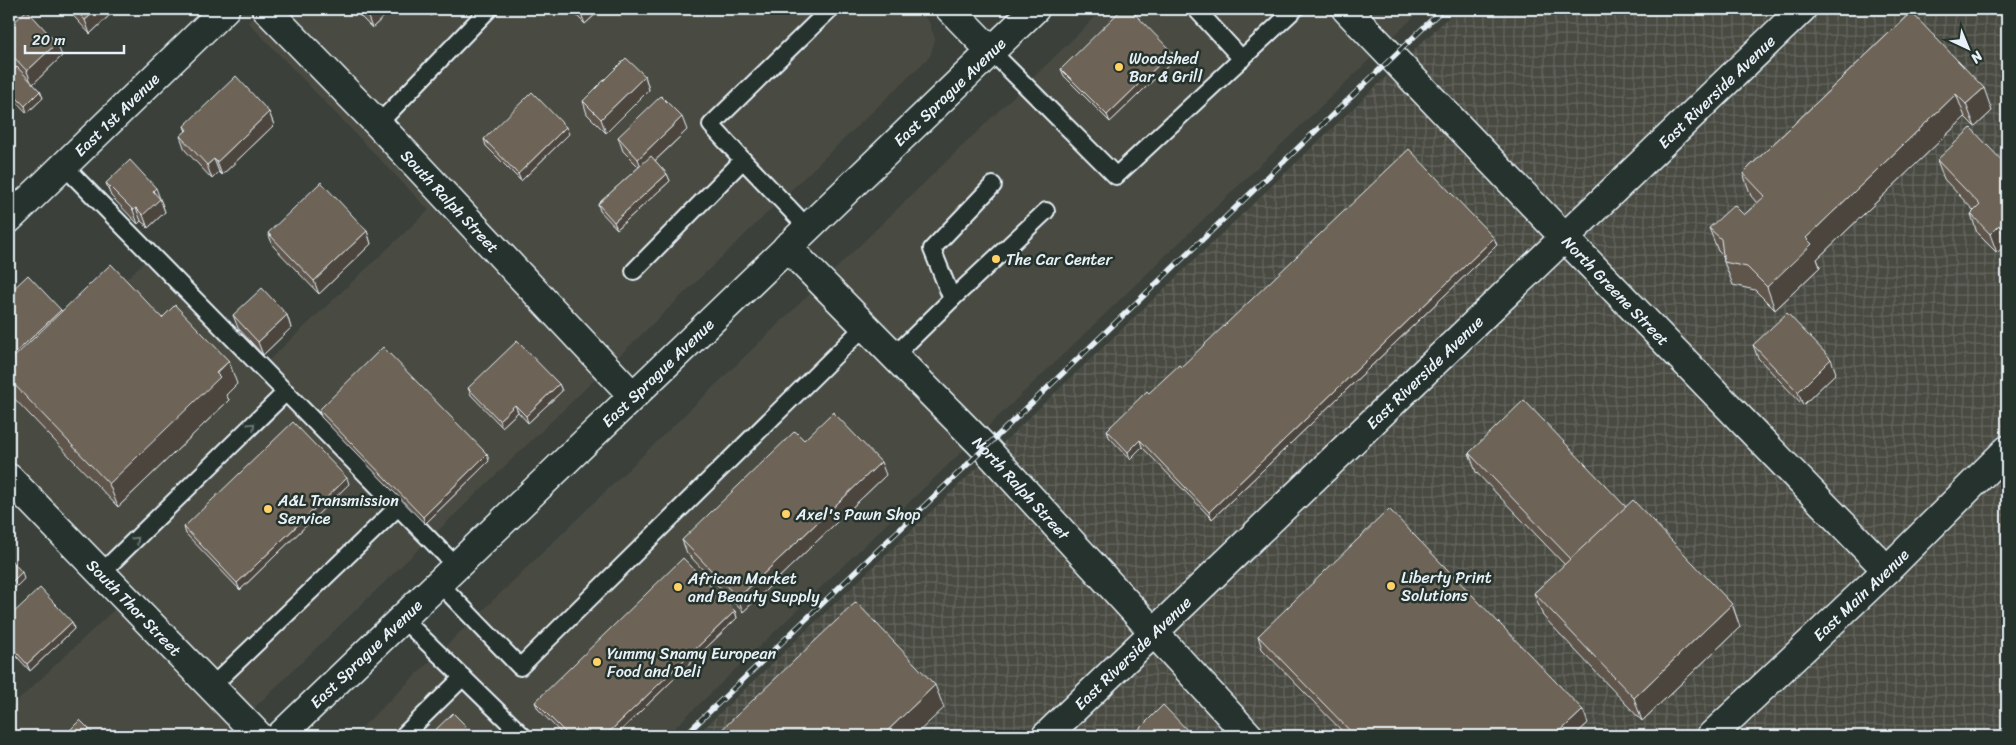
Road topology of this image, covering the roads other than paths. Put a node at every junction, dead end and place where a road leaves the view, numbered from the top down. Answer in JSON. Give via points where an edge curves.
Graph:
{"nodes":[{"id":1,"x":225,"y":9,"type":"edge"},
{"id":2,"x":266,"y":9,"type":"edge"},
{"id":3,"x":489,"y":9,"type":"edge"},
{"id":4,"x":828,"y":9,"type":"edge"},
{"id":5,"x":950,"y":9,"type":"edge"},
{"id":6,"x":1035,"y":9,"type":"edge"},
{"id":7,"x":1196,"y":9,"type":"edge"},
{"id":8,"x":1295,"y":9,"type":"edge"},
{"id":9,"x":1346,"y":9,"type":"edge"},
{"id":10,"x":1802,"y":9,"type":"edge"},
{"id":11,"x":991,"y":51,"type":"junction"},
{"id":12,"x":1242,"y":59,"type":"junction"},
{"id":13,"x":378,"y":124,"type":"junction"},
{"id":14,"x":744,"y":160,"type":"junction"},
{"id":15,"x":64,"y":166,"type":"junction"},
{"id":16,"x":993,"y":185,"type":"dead end"},
{"id":17,"x":1046,"y":210,"type":"dead end"},
{"id":18,"x":9,"y":219,"type":"edge"},
{"id":19,"x":807,"y":227,"type":"junction"},
{"id":20,"x":1565,"y":238,"type":"junction"},
{"id":21,"x":787,"y":247,"type":"junction"},
{"id":22,"x":634,"y":271,"type":"dead end"},
{"id":23,"x":952,"y":299,"type":"junction"},
{"id":24,"x":866,"y":325,"type":"junction"},
{"id":25,"x":894,"y":356,"type":"junction"},
{"id":26,"x":286,"y":392,"type":"junction"},
{"id":27,"x":633,"y":396,"type":"junction"},
{"id":28,"x":2007,"y":450,"type":"edge"},
{"id":29,"x":9,"y":478,"type":"edge"},
{"id":30,"x":398,"y":507,"type":"junction"},
{"id":31,"x":1887,"y":570,"type":"junction"},
{"id":32,"x":101,"y":574,"type":"junction"},
{"id":33,"x":447,"y":574,"type":"junction"},
{"id":34,"x":402,"y":618,"type":"junction"},
{"id":35,"x":1153,"y":633,"type":"junction"},
{"id":36,"x":463,"y":677,"type":"junction"},
{"id":37,"x":211,"y":687,"type":"junction"},
{"id":38,"x":258,"y":736,"type":"edge"},
{"id":39,"x":280,"y":736,"type":"edge"},
{"id":40,"x":403,"y":736,"type":"edge"},
{"id":41,"x":523,"y":736,"type":"edge"},
{"id":42,"x":1046,"y":736,"type":"edge"},
{"id":43,"x":1249,"y":736,"type":"edge"},
{"id":44,"x":1711,"y":736,"type":"edge"}],
"edges":[{"from":1,"to":15,"type":"street","name":"East 1st Avenue"},
{"from":2,"to":13,"type":"street","name":"South Ralph Street"},
{"from":3,"to":13,"type":"lane"},
{"from":4,"to":14,"type":"lane","via":[[712,126]]},
{"from":5,"to":11,"type":"street"},
{"from":6,"to":11,"type":"street","name":"East Sprague Avenue"},
{"from":7,"to":12,"type":"lane"},
{"from":8,"to":12,"type":"lane"},
{"from":9,"to":20,"type":"street","name":"North Greene Street"},
{"from":10,"to":20,"type":"street","name":"East Riverside Avenue"},
{"from":11,"to":12,"type":"lane","via":[[1116,176]]},
{"from":11,"to":19,"type":"street","name":"East Sprague Avenue"},
{"from":13,"to":27,"type":"street","name":"South Ralph Street"},
{"from":14,"to":19,"type":"lane"},
{"from":14,"to":22,"type":"lane"},
{"from":15,"to":18,"type":"street","name":"East 1st Avenue"},
{"from":15,"to":26,"type":"lane"},
{"from":16,"to":23,"type":"lane","via":[[932,249]]},
{"from":17,"to":23,"type":"lane"},
{"from":19,"to":21,"type":"street","name":"East Sprague Avenue"},
{"from":20,"to":31,"type":"street","name":"North Greene Street"},
{"from":20,"to":35,"type":"street","name":"East Riverside Avenue"},
{"from":21,"to":24,"type":"street","name":"North Ralph Street"},
{"from":21,"to":27,"type":"street","name":"East Sprague Avenue"},
{"from":23,"to":25,"type":"lane"},
{"from":24,"to":25,"type":"street","name":"North Ralph Street"},
{"from":24,"to":33,"type":"lane","via":[[520,667]]},
{"from":25,"to":35,"type":"street","name":"North Ralph Street","via":[[985,448]]},
{"from":26,"to":30,"type":"lane"},
{"from":32,"to":26,"type":"lane","one_way":true},
{"from":27,"to":33,"type":"street","name":"East Sprague Avenue"},
{"from":28,"to":31,"type":"street","name":"East Main Avenue"},
{"from":29,"to":32,"type":"street","name":"South Thor Street"},
{"from":30,"to":33,"type":"lane"},
{"from":30,"to":37,"type":"lane"},
{"from":31,"to":44,"type":"street","name":"East Main Avenue"},
{"from":32,"to":37,"type":"street","name":"South Thor Street"},
{"from":33,"to":34,"type":"street","name":"East Sprague Avenue"},
{"from":34,"to":36,"type":"lane"},
{"from":34,"to":39,"type":"street","name":"East Sprague Avenue"},
{"from":35,"to":42,"type":"street","name":"East Riverside Avenue"},
{"from":35,"to":43,"type":"street","name":"North Ralph Street"},
{"from":36,"to":40,"type":"lane"},
{"from":36,"to":41,"type":"lane"},
{"from":37,"to":38,"type":"street","name":"South Thor Street"}]}
